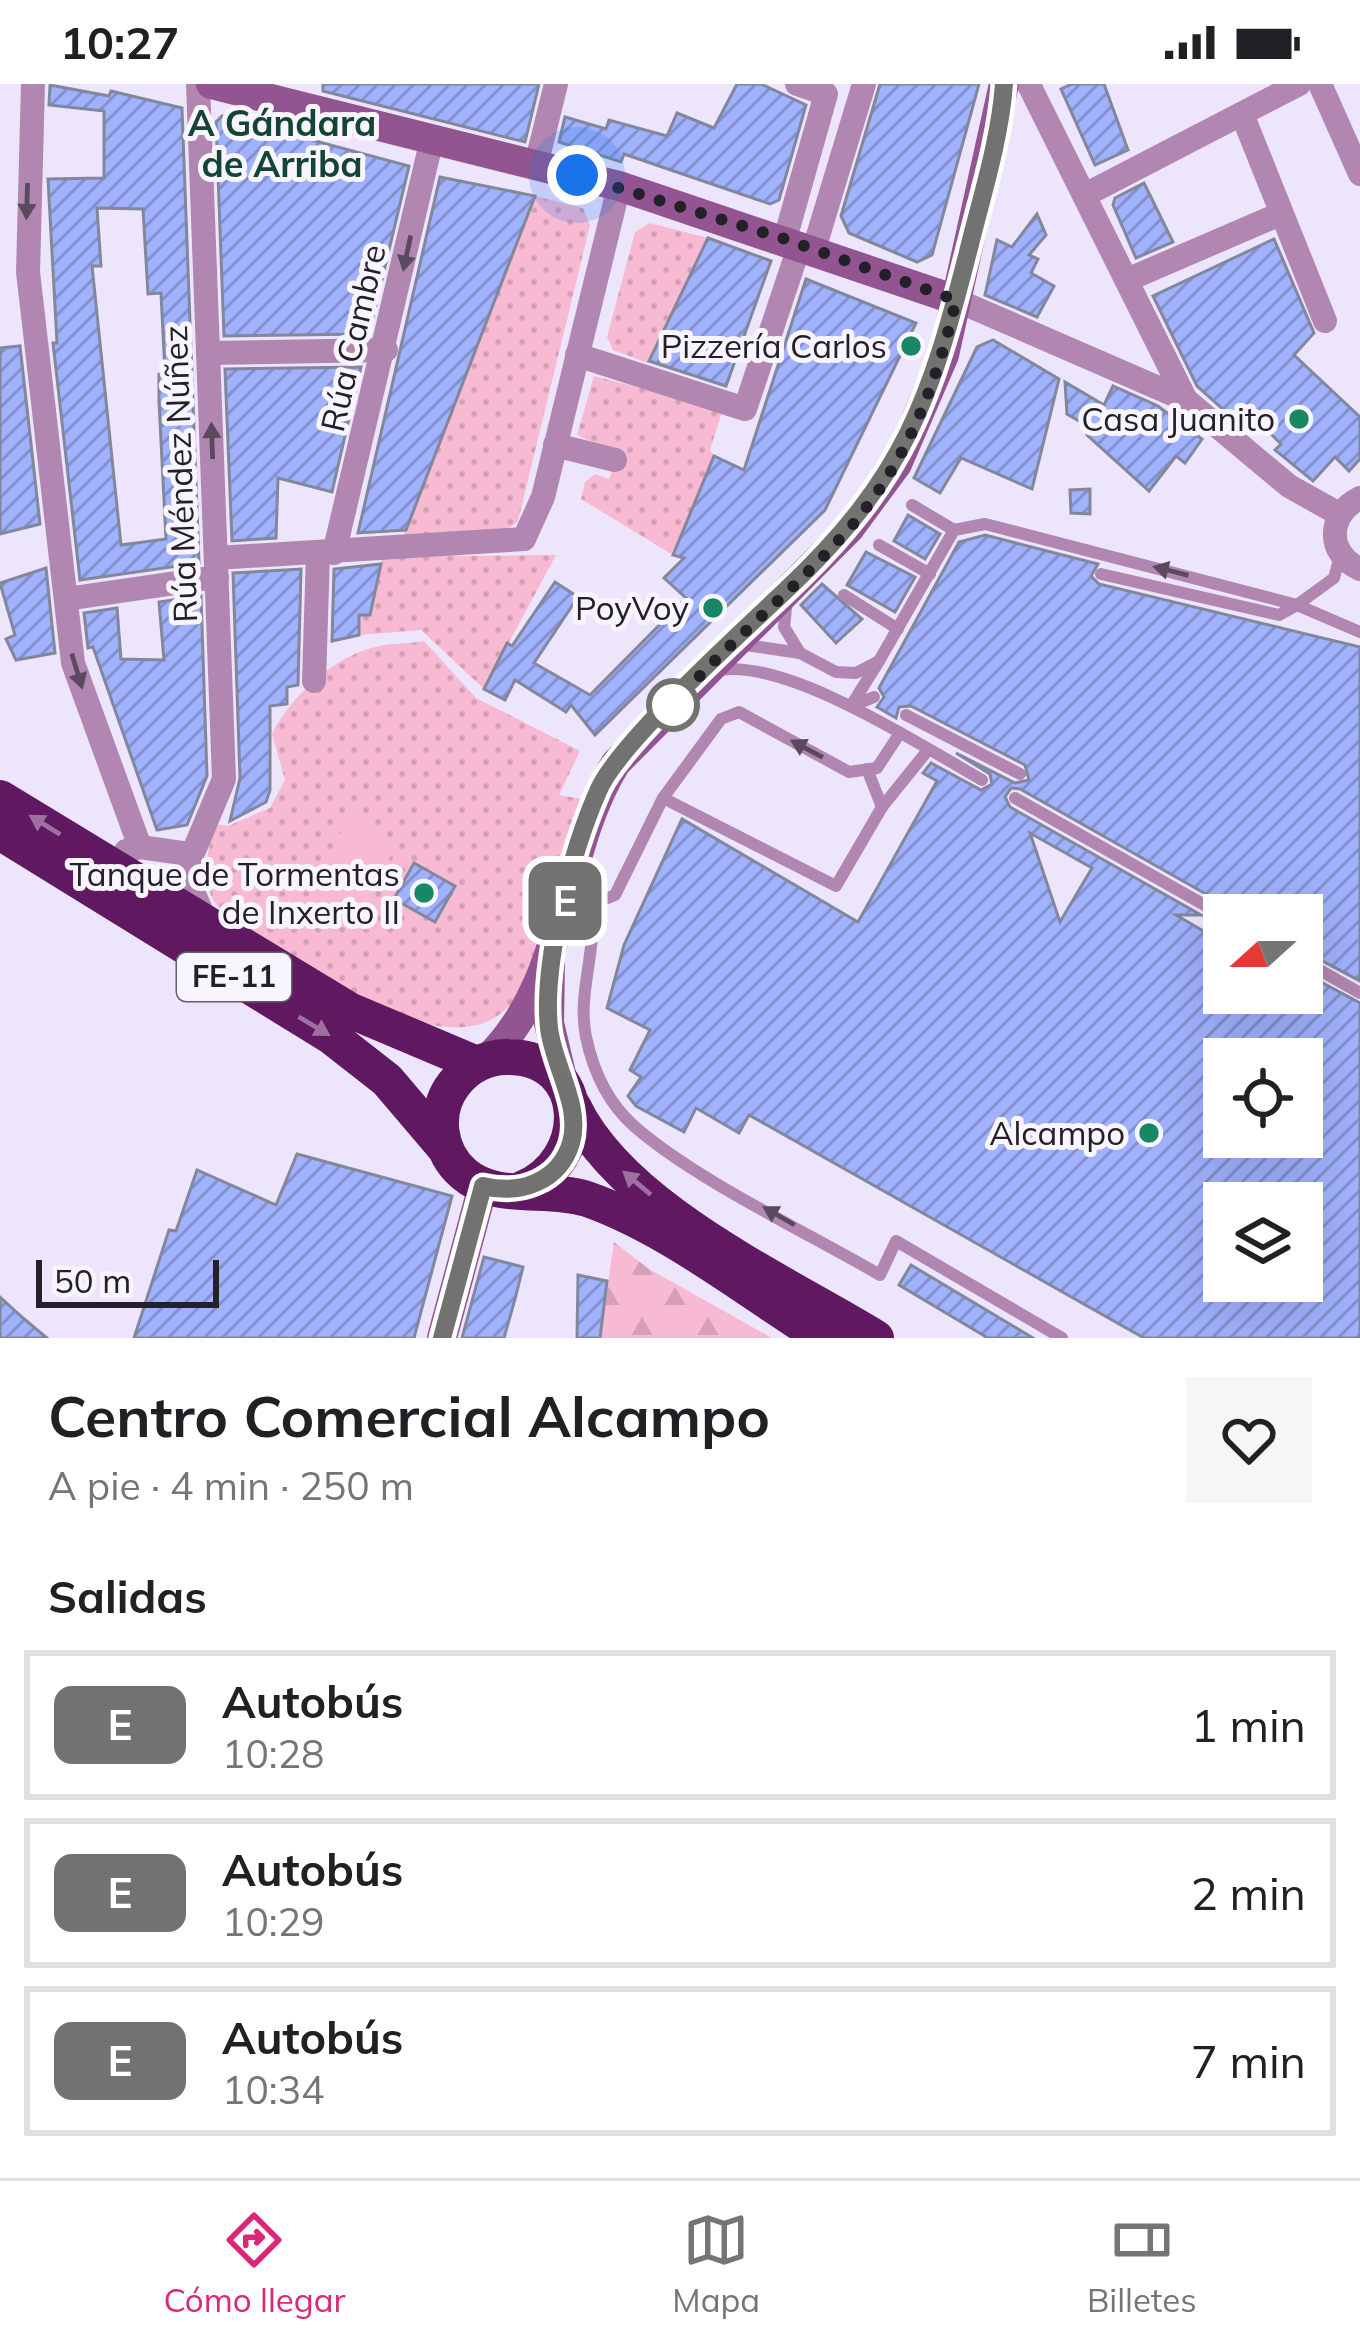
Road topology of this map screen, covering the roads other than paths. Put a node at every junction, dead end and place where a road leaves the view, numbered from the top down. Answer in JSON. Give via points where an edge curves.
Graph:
{"nodes":[{"id":1,"x":33,"y":84,"type":"edge"},
{"id":2,"x":199,"y":84,"type":"edge"},
{"id":3,"x":212,"y":84,"type":"edge"},
{"id":4,"x":556,"y":84,"type":"edge"},
{"id":5,"x":797,"y":84,"type":"edge"},
{"id":6,"x":864,"y":84,"type":"edge"},
{"id":7,"x":1298,"y":84,"type":"edge"},
{"id":8,"x":1320,"y":84,"type":"edge"},
{"id":9,"x":1029,"y":85,"type":"edge"},
{"id":10,"x":247,"y":89,"type":"edge"},
{"id":11,"x":1003,"y":97,"type":"edge"},
{"id":12,"x":1242,"y":114,"type":"junction"},
{"id":13,"x":432,"y":139,"type":"junction"},
{"id":14,"x":536,"y":165,"type":"junction"},
{"id":15,"x":1360,"y":174,"type":"edge"},
{"id":16,"x":619,"y":186,"type":"junction"},
{"id":17,"x":1085,"y":195,"type":"junction"},
{"id":18,"x":1280,"y":214,"type":"junction"},
{"id":19,"x":800,"y":244,"type":"junction"},
{"id":20,"x":1127,"y":280,"type":"junction"},
{"id":21,"x":956,"y":300,"type":"junction"},
{"id":22,"x":1325,"y":321,"type":"dead end"},
{"id":23,"x":1155,"y":337,"type":"junction"},
{"id":24,"x":386,"y":350,"type":"junction"},
{"id":25,"x":208,"y":353,"type":"junction"},
{"id":26,"x":578,"y":355,"type":"junction"},
{"id":27,"x":1120,"y":374,"type":"junction"},
{"id":28,"x":1186,"y":400,"type":"junction"},
{"id":29,"x":555,"y":445,"type":"junction"},
{"id":30,"x":615,"y":460,"type":"dead end"},
{"id":31,"x":1360,"y":498,"type":"edge"},
{"id":32,"x":912,"y":505,"type":"dead end"},
{"id":33,"x":1339,"y":514,"type":"junction"},
{"id":34,"x":954,"y":530,"type":"junction"},
{"id":35,"x":879,"y":545,"type":"dead end"},
{"id":36,"x":326,"y":553,"type":"junction"},
{"id":37,"x":1350,"y":562,"type":"edge"},
{"id":38,"x":216,"y":568,"type":"junction"},
{"id":39,"x":930,"y":574,"type":"junction"},
{"id":40,"x":1101,"y":574,"type":"dead end"},
{"id":41,"x":794,"y":583,"type":"junction"},
{"id":42,"x":844,"y":595,"type":"dead end"},
{"id":43,"x":65,"y":599,"type":"junction"},
{"id":44,"x":1297,"y":605,"type":"junction"},
{"id":45,"x":898,"y":628,"type":"junction"},
{"id":46,"x":1360,"y":632,"type":"edge"},
{"id":47,"x":729,"y":645,"type":"junction"},
{"id":48,"x":800,"y":653,"type":"junction"},
{"id":49,"x":879,"y":661,"type":"junction"},
{"id":50,"x":702,"y":675,"type":"junction"},
{"id":51,"x":314,"y":681,"type":"dead end"},
{"id":52,"x":874,"y":698,"type":"dead end"},
{"id":53,"x":851,"y":706,"type":"junction"},
{"id":54,"x":906,"y":715,"type":"dead end"},
{"id":55,"x":900,"y":734,"type":"junction"},
{"id":56,"x":928,"y":749,"type":"junction"},
{"id":57,"x":867,"y":769,"type":"junction"},
{"id":58,"x":1020,"y":774,"type":"dead end"},
{"id":59,"x":982,"y":780,"type":"dead end"},
{"id":60,"x":0,"y":798,"type":"edge"},
{"id":61,"x":663,"y":798,"type":"junction"},
{"id":62,"x":1015,"y":798,"type":"dead end"},
{"id":63,"x":882,"y":807,"type":"junction"},
{"id":64,"x":0,"y":832,"type":"edge"},
{"id":65,"x":140,"y":847,"type":"junction"},
{"id":66,"x":189,"y":854,"type":"junction"},
{"id":67,"x":98,"y":857,"type":"junction"},
{"id":68,"x":1203,"y":904,"type":"edge"},
{"id":69,"x":578,"y":906,"type":"junction"},
{"id":70,"x":209,"y":928,"type":"junction"},
{"id":71,"x":550,"y":956,"type":"junction"},
{"id":72,"x":1323,"y":972,"type":"edge"},
{"id":73,"x":1360,"y":993,"type":"edge"},
{"id":74,"x":482,"y":1062,"type":"junction"},
{"id":75,"x":567,"y":1095,"type":"junction"},
{"id":76,"x":445,"y":1149,"type":"junction"},
{"id":77,"x":483,"y":1186,"type":"junction"},
{"id":78,"x":522,"y":1189,"type":"junction"},
{"id":79,"x":442,"y":1338,"type":"edge"},
{"id":80,"x":823,"y":1338,"type":"edge"},
{"id":81,"x":875,"y":1338,"type":"edge"},
{"id":82,"x":1062,"y":1338,"type":"edge"}],
"edges":[{"from":1,"to":43,"type":"street","one_way":true,"via":[[28,272]]},
{"from":2,"to":25,"type":"street","name":"Rúa Méndez Núñez"},
{"from":3,"to":10,"type":"street"},
{"from":4,"to":14,"type":"street"},
{"from":5,"to":19,"type":"street","via":[[826,94]]},
{"from":6,"to":19,"type":"street"},
{"from":7,"to":12,"type":"street"},
{"from":8,"to":15,"type":"street"},
{"from":9,"to":11,"type":"street"},
{"from":9,"to":17,"type":"street"},
{"from":10,"to":13,"type":"street"},
{"from":11,"to":21,"type":"street"},
{"from":12,"to":17,"type":"street"},
{"from":12,"to":18,"type":"street"},
{"from":13,"to":14,"type":"street"},
{"from":13,"to":24,"type":"street","name":"Rúa Cambre","one_way":true},
{"from":14,"to":16,"type":"street"},
{"from":16,"to":19,"type":"street"},
{"from":16,"to":26,"type":"street"},
{"from":17,"to":20,"type":"street"},
{"from":18,"to":20,"type":"street"},
{"from":18,"to":22,"type":"street"},
{"from":19,"to":21,"type":"street"},
{"from":19,"to":26,"type":"street","via":[[745,409]]},
{"from":20,"to":23,"type":"street"},
{"from":21,"to":27,"type":"street"},
{"from":21,"to":41,"type":"street","via":[[928,400],[897,464],[849,529]]},
{"from":23,"to":27,"type":"street","via":[[1148,360]]},
{"from":23,"to":28,"type":"street"},
{"from":24,"to":25,"type":"street"},
{"from":24,"to":36,"type":"street","name":"Rúa Cambre"},
{"from":38,"to":25,"type":"street","name":"Rúa Méndez Núñez","one_way":true},
{"from":26,"to":29,"type":"street"},
{"from":27,"to":28,"type":"street"},
{"from":28,"to":33,"type":"street","via":[[1289,486]]},
{"from":29,"to":30,"type":"street"},
{"from":29,"to":36,"type":"street","via":[[524,539]]},
{"from":31,"to":33,"type":"street"},
{"from":32,"to":34,"type":"lane"},
{"from":33,"to":37,"type":"street","via":[[1334,535]]},
{"from":34,"to":39,"type":"lane"},
{"from":44,"to":34,"type":"lane","one_way":true,"via":[[986,524]]},
{"from":35,"to":39,"type":"lane"},
{"from":36,"to":38,"type":"street"},
{"from":36,"to":51,"type":"street","name":"Rúa Cambre"},
{"from":37,"to":44,"type":"lane"},
{"from":38,"to":43,"type":"street"},
{"from":38,"to":66,"type":"street","name":"Rúa Méndez Núñez","via":[[224,778]]},
{"from":39,"to":45,"type":"lane"},
{"from":40,"to":44,"type":"lane","via":[[1279,615]]},
{"from":41,"to":47,"type":"street"},
{"from":41,"to":48,"type":"lane","via":[[784,627]]},
{"from":42,"to":45,"type":"lane"},
{"from":43,"to":65,"type":"street","one_way":true,"via":[[73,663]]},
{"from":44,"to":46,"type":"lane"},
{"from":45,"to":49,"type":"lane"},
{"from":47,"to":48,"type":"lane"},
{"from":47,"to":50,"type":"street"},
{"from":48,"to":49,"type":"lane","via":[[836,672]]},
{"from":49,"to":53,"type":"lane"},
{"from":50,"to":53,"type":"lane","via":[[730,668]]},
{"from":50,"to":69,"type":"street","via":[[600,788]]},
{"from":52,"to":53,"type":"lane"},
{"from":53,"to":55,"type":"lane"},
{"from":54,"to":58,"type":"lane"},
{"from":55,"to":56,"type":"lane"},
{"from":55,"to":57,"type":"lane","via":[[877,768]]},
{"from":56,"to":59,"type":"lane"},
{"from":56,"to":63,"type":"lane"},
{"from":57,"to":61,"type":"lane","one_way":true,"via":[[849,772],[739,712],[721,719]]},
{"from":57,"to":63,"type":"lane"},
{"from":67,"to":60,"type":"highway","number":"FE-11","one_way":true},
{"from":61,"to":63,"type":"lane","via":[[836,886]]},
{"from":61,"to":69,"type":"lane","via":[[615,895]]},
{"from":62,"to":68,"type":"lane"},
{"from":64,"to":76,"type":"highway","number":"FE-11","one_way":true,"via":[[332,1037],[387,1080]]},
{"from":65,"to":66,"type":"street"},
{"from":65,"to":67,"type":"street"},
{"from":66,"to":70,"type":"street","via":[[190,895]]},
{"from":67,"to":70,"type":"highway","number":"FE-11"},
{"from":69,"to":71,"type":"street"},
{"from":82,"to":69,"type":"lane","one_way":true,"via":[[896,1241],[880,1275],[632,1125],[599,1081],[586,1036],[581,989],[595,941]]},
{"from":70,"to":74,"type":"highway","number":"FE-11","via":[[349,1010]]},
{"from":71,"to":74,"type":"street","via":[[504,1042]]},
{"from":71,"to":75,"type":"street","via":[[549,1023]]},
{"from":72,"to":73,"type":"lane"},
{"from":74,"to":75,"type":"highway","number":"FE-11","via":[[532,1061]]},
{"from":74,"to":76,"type":"highway","via":[[448,1091]]},
{"from":75,"to":78,"type":"highway","via":[[574,1121],[560,1164]]},
{"from":81,"to":75,"type":"highway","number":"FE-11","one_way":true,"via":[[671,1212],[585,1132]]},
{"from":76,"to":77,"type":"highway","number":"FE-11","via":[[460,1172]]},
{"from":77,"to":78,"type":"highway"},
{"from":77,"to":79,"type":"street"},
{"from":78,"to":80,"type":"highway","via":[[586,1199]]}]}
